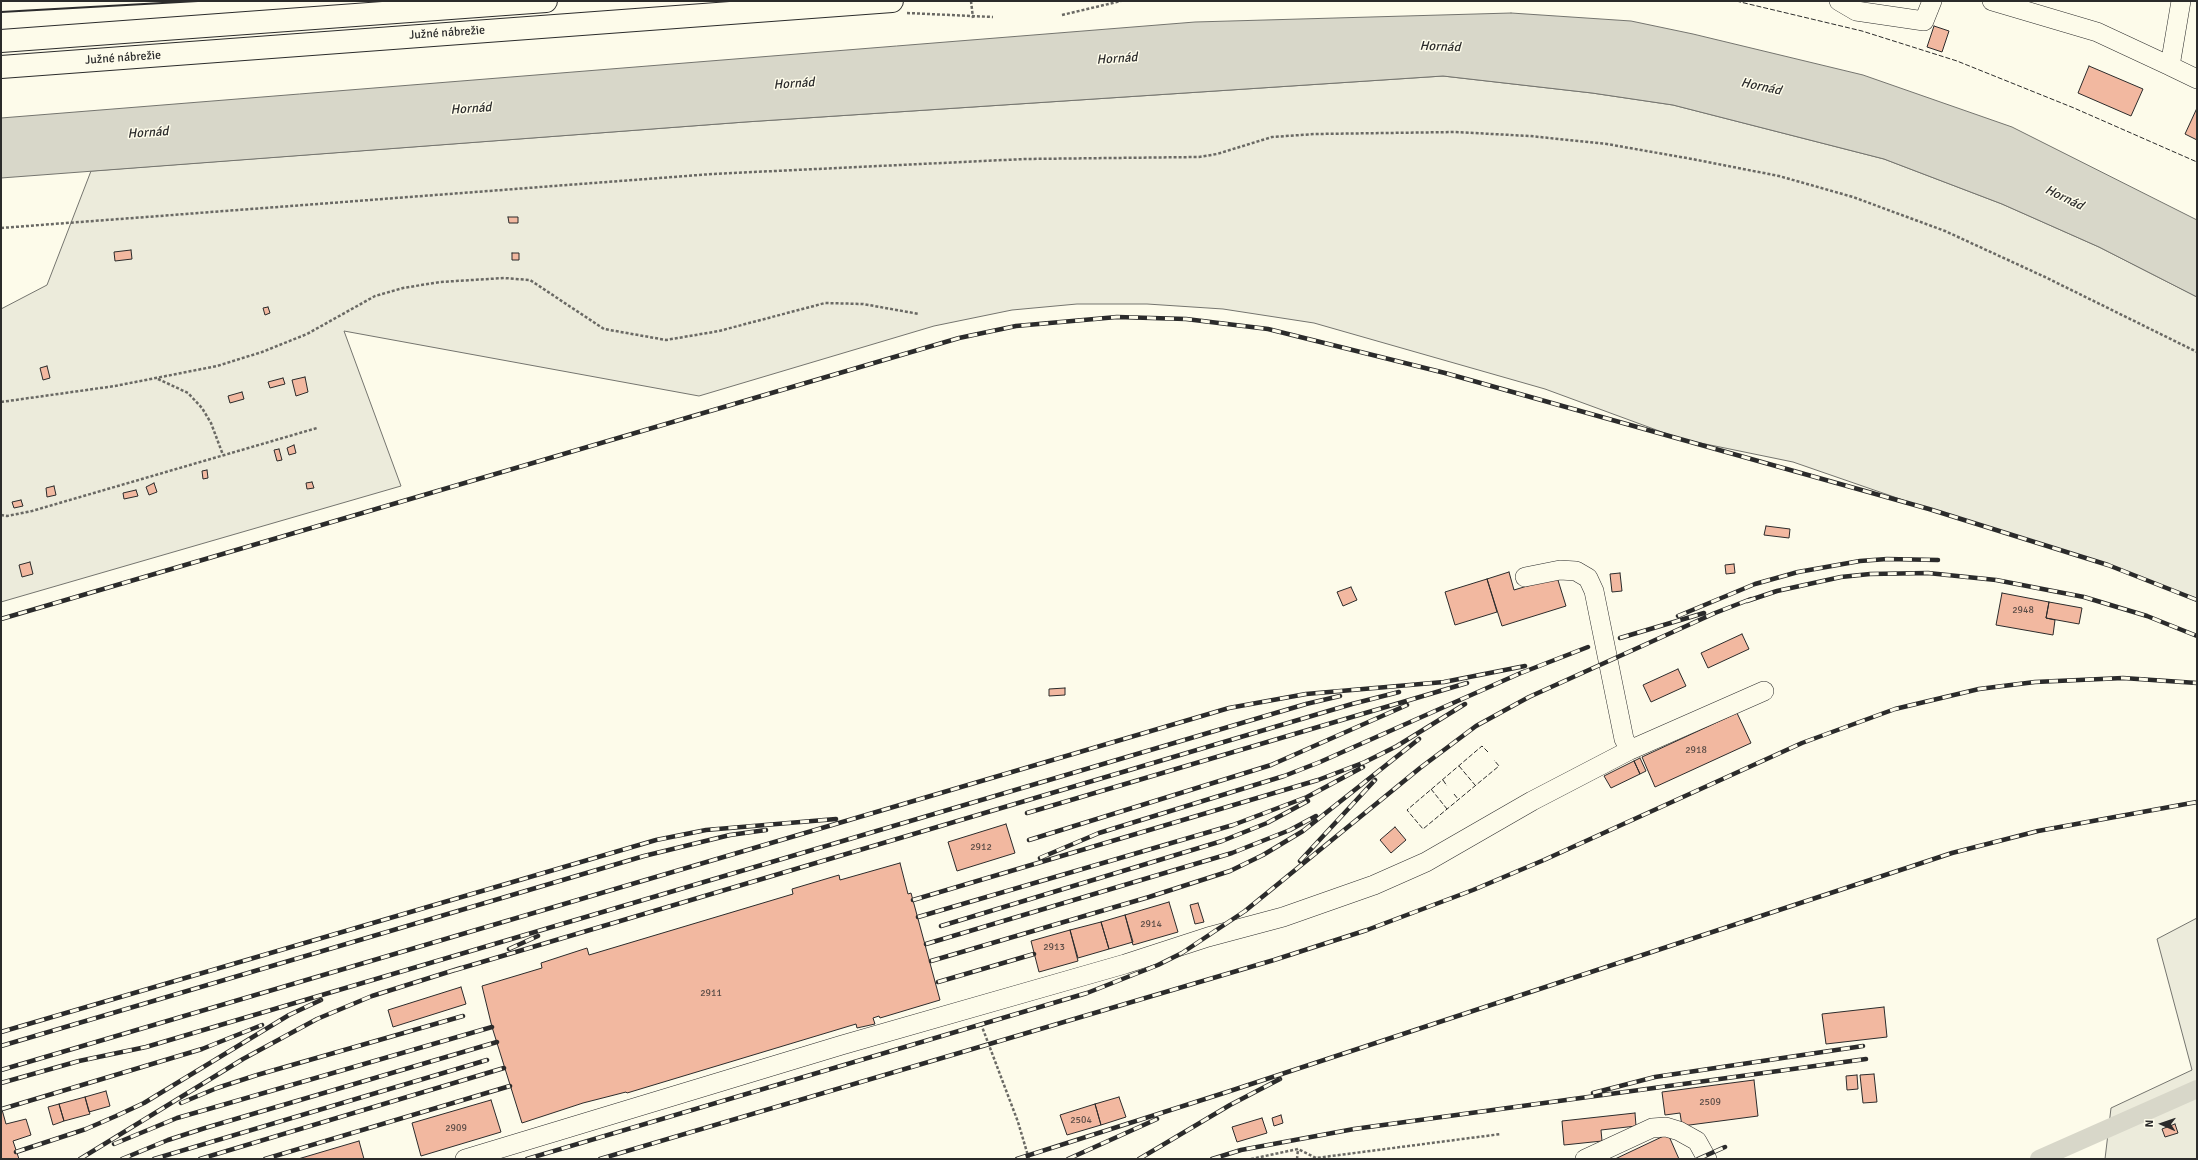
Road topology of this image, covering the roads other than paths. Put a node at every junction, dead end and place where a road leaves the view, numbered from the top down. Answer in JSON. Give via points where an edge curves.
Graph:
{"nodes":[{"id":1,"x":546,"y":1,"type":"edge"},
{"id":2,"x":892,"y":1,"type":"edge"},
{"id":3,"x":1839,"y":1,"type":"edge"},
{"id":4,"x":1932,"y":1,"type":"edge"},
{"id":5,"x":1992,"y":1,"type":"edge"},
{"id":6,"x":2181,"y":1,"type":"edge"},
{"id":7,"x":1,"y":41,"type":"edge"},
{"id":8,"x":1,"y":66,"type":"edge"},
{"id":9,"x":2170,"y":66,"type":"junction"},
{"id":10,"x":2197,"y":79,"type":"edge"},
{"id":11,"x":1525,"y":577,"type":"dead end"},
{"id":12,"x":1764,"y":691,"type":"dead end"},
{"id":13,"x":1630,"y":750,"type":"junction"},
{"id":14,"x":465,"y":1159,"type":"edge"},
{"id":15,"x":1585,"y":1159,"type":"edge"},
{"id":16,"x":1707,"y":1159,"type":"edge"}],
"edges":[{"from":1,"to":7,"type":"highway","name":"Južné nábrežie"},
{"from":2,"to":8,"type":"highway","name":"Južné nábrežie"},
{"from":3,"to":4,"type":"lane","via":[[1856,11],[1924,21]]},
{"from":5,"to":9,"type":"lane","via":[[2097,32]]},
{"from":6,"to":9,"type":"lane"},
{"from":9,"to":10,"type":"lane"},
{"from":11,"to":13,"type":"lane","via":[[1560,570],[1576,571],[1588,578],[1594,591],[1624,739]]},
{"from":12,"to":13,"type":"lane"},
{"from":13,"to":14,"type":"lane","via":[[1532,801],[1426,862],[1374,885],[1283,917],[1208,936],[1125,964],[827,1049]]},
{"from":15,"to":16,"type":"lane","via":[[1652,1128],[1666,1127],[1697,1141]]}]}
